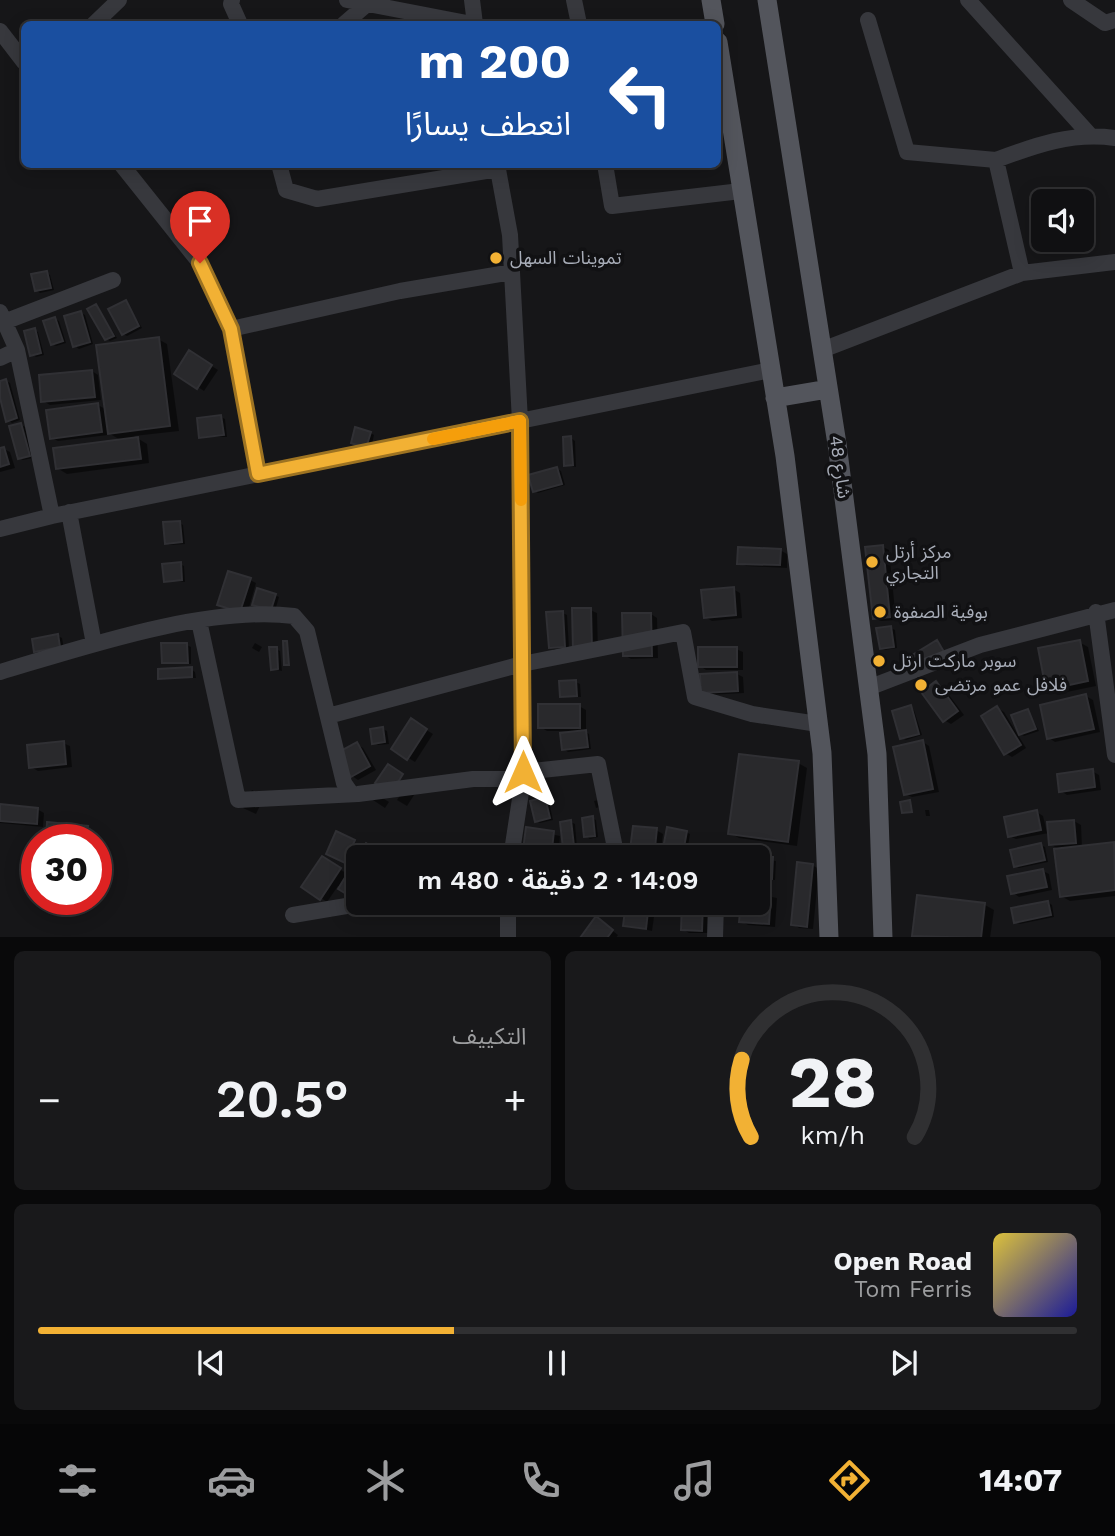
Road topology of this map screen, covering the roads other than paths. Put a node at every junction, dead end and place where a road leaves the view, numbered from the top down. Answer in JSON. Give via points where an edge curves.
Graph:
{"nodes":[{"id":1,"x":119,"y":0,"type":"edge"},
{"id":2,"x":232,"y":0,"type":"edge"},
{"id":3,"x":347,"y":0,"type":"edge"},
{"id":4,"x":472,"y":0,"type":"edge"},
{"id":5,"x":574,"y":0,"type":"edge"},
{"id":6,"x":711,"y":0,"type":"edge"},
{"id":7,"x":767,"y":0,"type":"edge"},
{"id":8,"x":968,"y":0,"type":"edge"},
{"id":9,"x":1071,"y":0,"type":"edge"},
{"id":10,"x":366,"y":5,"type":"junction"},
{"id":11,"x":868,"y":20,"type":"dead end"},
{"id":12,"x":1115,"y":20,"type":"edge"},
{"id":13,"x":97,"y":21,"type":"edge"},
{"id":14,"x":239,"y":21,"type":"edge"},
{"id":15,"x":347,"y":21,"type":"edge"},
{"id":16,"x":457,"y":21,"type":"edge"},
{"id":17,"x":474,"y":21,"type":"edge"},
{"id":18,"x":578,"y":21,"type":"edge"},
{"id":19,"x":714,"y":21,"type":"edge"},
{"id":20,"x":0,"y":31,"type":"edge"},
{"id":21,"x":21,"y":58,"type":"edge"},
{"id":22,"x":721,"y":62,"type":"edge"},
{"id":23,"x":1090,"y":135,"type":"junction"},
{"id":24,"x":1115,"y":138,"type":"edge"},
{"id":25,"x":996,"y":160,"type":"junction"},
{"id":26,"x":124,"y":168,"type":"edge"},
{"id":27,"x":280,"y":168,"type":"edge"},
{"id":28,"x":491,"y":168,"type":"edge"},
{"id":29,"x":497,"y":168,"type":"edge"},
{"id":30,"x":606,"y":168,"type":"edge"},
{"id":31,"x":741,"y":191,"type":"junction"},
{"id":32,"x":1115,"y":262,"type":"edge"},
{"id":33,"x":512,"y":272,"type":"junction"},
{"id":34,"x":1022,"y":274,"type":"junction"},
{"id":35,"x":113,"y":280,"type":"dead end"},
{"id":36,"x":2,"y":317,"type":"edge"},
{"id":37,"x":231,"y":329,"type":"junction"},
{"id":38,"x":17,"y":350,"type":"junction"},
{"id":39,"x":822,"y":350,"type":"junction"},
{"id":40,"x":0,"y":358,"type":"edge"},
{"id":41,"x":771,"y":370,"type":"junction"},
{"id":42,"x":828,"y":389,"type":"junction"},
{"id":43,"x":775,"y":398,"type":"junction"},
{"id":44,"x":520,"y":421,"type":"junction"},
{"id":45,"x":258,"y":474,"type":"junction"},
{"id":46,"x":69,"y":512,"type":"junction"},
{"id":47,"x":52,"y":516,"type":"junction"},
{"id":48,"x":0,"y":529,"type":"edge"},
{"id":49,"x":1115,"y":610,"type":"edge"},
{"id":50,"x":1096,"y":612,"type":"junction"},
{"id":51,"x":199,"y":621,"type":"junction"},
{"id":52,"x":94,"y":644,"type":"junction"},
{"id":53,"x":522,"y":664,"type":"junction"},
{"id":54,"x":0,"y":672,"type":"edge"},
{"id":55,"x":868,"y":688,"type":"junction"},
{"id":56,"x":328,"y":716,"type":"junction"},
{"id":57,"x":818,"y":724,"type":"junction"},
{"id":58,"x":1115,"y":755,"type":"edge"},
{"id":59,"x":523,"y":776,"type":"junction"},
{"id":60,"x":351,"y":793,"type":"junction"},
{"id":61,"x":513,"y":845,"type":"edge"},
{"id":62,"x":614,"y":845,"type":"edge"},
{"id":63,"x":346,"y":906,"type":"edge"},
{"id":64,"x":293,"y":915,"type":"dead end"},
{"id":65,"x":508,"y":915,"type":"edge"},
{"id":66,"x":716,"y":915,"type":"edge"},
{"id":67,"x":508,"y":937,"type":"edge"},
{"id":68,"x":715,"y":937,"type":"edge"},
{"id":69,"x":829,"y":937,"type":"edge"},
{"id":70,"x":883,"y":937,"type":"edge"}],
"edges":[{"from":1,"to":13,"type":"street"},
{"from":2,"to":14,"type":"street"},
{"from":3,"to":10,"type":"street"},
{"from":4,"to":17,"type":"street"},
{"from":5,"to":18,"type":"street"},
{"from":6,"to":19,"type":"main road"},
{"from":7,"to":39,"type":"main road","name":"شارع 48"},
{"from":8,"to":23,"type":"street"},
{"from":9,"to":12,"type":"street","via":[[1105,23]]},
{"from":10,"to":15,"type":"street"},
{"from":10,"to":16,"type":"street"},
{"from":11,"to":25,"type":"street","via":[[907,152]]},
{"from":20,"to":21,"type":"street"},
{"from":22,"to":31,"type":"main road"},
{"from":23,"to":24,"type":"street"},
{"from":23,"to":25,"type":"street","via":[[1046,141]]},
{"from":25,"to":34,"type":"street"},
{"from":26,"to":37,"type":"street","via":[[200,263]]},
{"from":27,"to":28,"type":"street","via":[[286,190],[317,199]]},
{"from":29,"to":33,"type":"street"},
{"from":30,"to":31,"type":"street","via":[[612,206]]},
{"from":31,"to":41,"type":"main road"},
{"from":32,"to":34,"type":"street"},
{"from":33,"to":37,"type":"street","via":[[400,291]]},
{"from":33,"to":44,"type":"street"},
{"from":34,"to":39,"type":"street"},
{"from":35,"to":36,"type":"street"},
{"from":36,"to":38,"type":"street"},
{"from":37,"to":45,"type":"street"},
{"from":38,"to":40,"type":"street"},
{"from":38,"to":47,"type":"street"},
{"from":39,"to":42,"type":"main road","name":"شارع 48"},
{"from":41,"to":43,"type":"main road"},
{"from":41,"to":44,"type":"street"},
{"from":42,"to":43,"type":"main road"},
{"from":42,"to":55,"type":"main road","name":"شارع 48"},
{"from":43,"to":57,"type":"main road"},
{"from":44,"to":45,"type":"street"},
{"from":44,"to":53,"type":"street"},
{"from":45,"to":46,"type":"street"},
{"from":46,"to":47,"type":"street"},
{"from":46,"to":52,"type":"street"},
{"from":47,"to":48,"type":"street"},
{"from":49,"to":50,"type":"street"},
{"from":50,"to":55,"type":"street","via":[[980,645]]},
{"from":50,"to":58,"type":"street"},
{"from":51,"to":52,"type":"street"},
{"from":51,"to":56,"type":"street","via":[[268,613],[295,616],[307,631]]},
{"from":51,"to":60,"type":"street","via":[[238,800]]},
{"from":52,"to":54,"type":"street"},
{"from":53,"to":56,"type":"street"},
{"from":53,"to":57,"type":"street","via":[[683,632],[695,697],[752,714]]},
{"from":53,"to":59,"type":"street"},
{"from":55,"to":70,"type":"main road","name":"شارع 48","via":[[877,754]]},
{"from":56,"to":60,"type":"street","via":[[344,783]]},
{"from":57,"to":69,"type":"main road"},
{"from":59,"to":60,"type":"street"},
{"from":59,"to":61,"type":"street"},
{"from":59,"to":62,"type":"street","via":[[598,764]]},
{"from":63,"to":64,"type":"street"},
{"from":65,"to":67,"type":"street"},
{"from":66,"to":68,"type":"street"}]}
